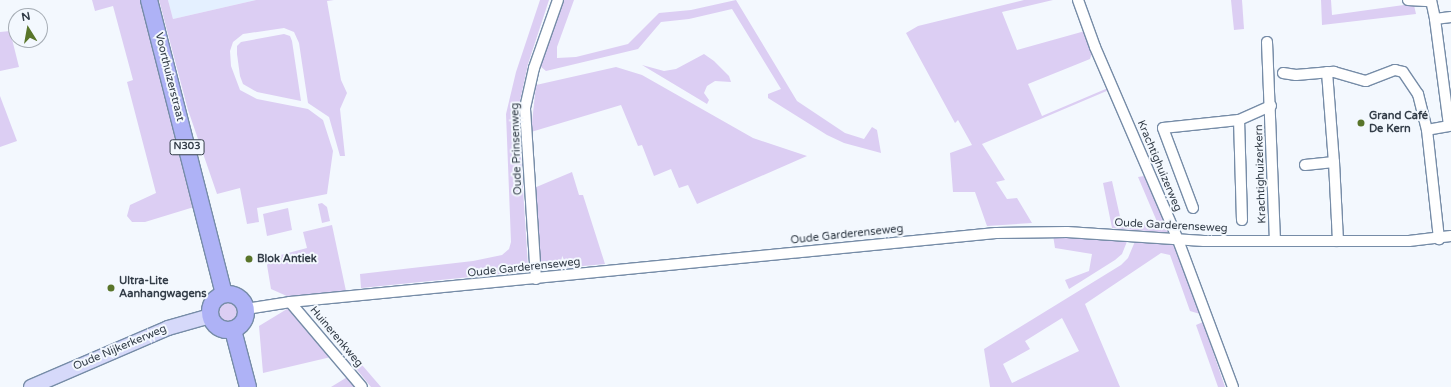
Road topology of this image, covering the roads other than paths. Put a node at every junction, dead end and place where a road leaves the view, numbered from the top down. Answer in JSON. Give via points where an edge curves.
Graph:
{"nodes":[{"id":1,"x":149,"y":0,"type":"edge"},
{"id":2,"x":558,"y":0,"type":"edge"},
{"id":3,"x":1078,"y":0,"type":"edge"},
{"id":4,"x":1408,"y":0,"type":"edge"},
{"id":5,"x":1430,"y":1,"type":"edge"},
{"id":6,"x":1451,"y":17,"type":"edge"},
{"id":7,"x":1436,"y":19,"type":"junction"},
{"id":8,"x":1267,"y":42,"type":"dead end"},
{"id":9,"x":1327,"y":72,"type":"junction"},
{"id":10,"x":1283,"y":73,"type":"dead end"},
{"id":11,"x":1271,"y":106,"type":"junction"},
{"id":12,"x":1239,"y":120,"type":"junction"},
{"id":13,"x":1427,"y":130,"type":"junction"},
{"id":14,"x":1334,"y":162,"type":"junction"},
{"id":15,"x":1305,"y":165,"type":"dead end"},
{"id":16,"x":1193,"y":208,"type":"dead end"},
{"id":17,"x":1242,"y":220,"type":"dead end"},
{"id":18,"x":1451,"y":236,"type":"edge"},
{"id":19,"x":1439,"y":239,"type":"junction"},
{"id":20,"x":1178,"y":240,"type":"junction"},
{"id":21,"x":1275,"y":241,"type":"junction"},
{"id":22,"x":1338,"y":241,"type":"junction"},
{"id":23,"x":536,"y":279,"type":"junction"},
{"id":24,"x":224,"y":294,"type":"junction"},
{"id":25,"x":290,"y":302,"type":"junction"},
{"id":26,"x":246,"y":309,"type":"junction"},
{"id":27,"x":210,"y":316,"type":"junction"},
{"id":28,"x":234,"y":330,"type":"junction"},
{"id":29,"x":31,"y":387,"type":"edge"},
{"id":30,"x":248,"y":387,"type":"edge"},
{"id":31,"x":362,"y":387,"type":"edge"},
{"id":32,"x":1233,"y":387,"type":"edge"}],
"edges":[{"from":1,"to":24,"type":"main road","name":"Voorthuizerstraat","number":"N303"},
{"from":2,"to":23,"type":"street","name":"Oude Prinsenweg","via":[[534,68],[525,108]]},
{"from":3,"to":20,"type":"street","name":"Krachtighuizerweg","via":[[1095,47]]},
{"from":4,"to":5,"type":"street"},
{"from":5,"to":7,"type":"street"},
{"from":6,"to":7,"type":"street"},
{"from":7,"to":13,"type":"street","via":[[1449,126]]},
{"from":8,"to":11,"type":"street","name":"Krachtighuizerkern"},
{"from":9,"to":10,"type":"street"},
{"from":9,"to":13,"type":"street","via":[[1366,81],[1396,70],[1402,72],[1418,94]]},
{"from":9,"to":14,"type":"street"},
{"from":11,"to":12,"type":"street","name":"Krachtighuizerkern"},
{"from":11,"to":21,"type":"street","name":"Krachtighuizerkern"},
{"from":12,"to":16,"type":"street","name":"Krachtighuizerkern","via":[[1163,128]]},
{"from":12,"to":17,"type":"street","name":"Krachtighuizerkern"},
{"from":13,"to":19,"type":"street"},
{"from":14,"to":15,"type":"street"},
{"from":14,"to":22,"type":"street"},
{"from":18,"to":19,"type":"street","name":"Oude Garderenseweg"},
{"from":19,"to":22,"type":"street","name":"Oude Garderenseweg"},
{"from":20,"to":21,"type":"street","name":"Oude Garderenseweg"},
{"from":20,"to":23,"type":"street","name":"Oude Garderenseweg","via":[[1067,232],[996,233]]},
{"from":20,"to":32,"type":"street","name":"Krachtighuizerweg"},
{"from":21,"to":22,"type":"street","name":"Oude Garderenseweg"},
{"from":23,"to":25,"type":"street","name":"Oude Garderenseweg"},
{"from":24,"to":26,"type":"main road","via":[[236,295]]},
{"from":24,"to":27,"type":"main road","via":[[214,301]]},
{"from":25,"to":26,"type":"street","name":"Oude Garderenseweg"},
{"from":25,"to":31,"type":"street","name":"Huinerenkweg"},
{"from":26,"to":28,"type":"main road","via":[[244,322]]},
{"from":27,"to":28,"type":"main road","via":[[214,324],[221,329]]},
{"from":27,"to":29,"type":"street","name":"Oude Nijkerkerweg","via":[[168,328]]},
{"from":28,"to":30,"type":"main road"}]}
